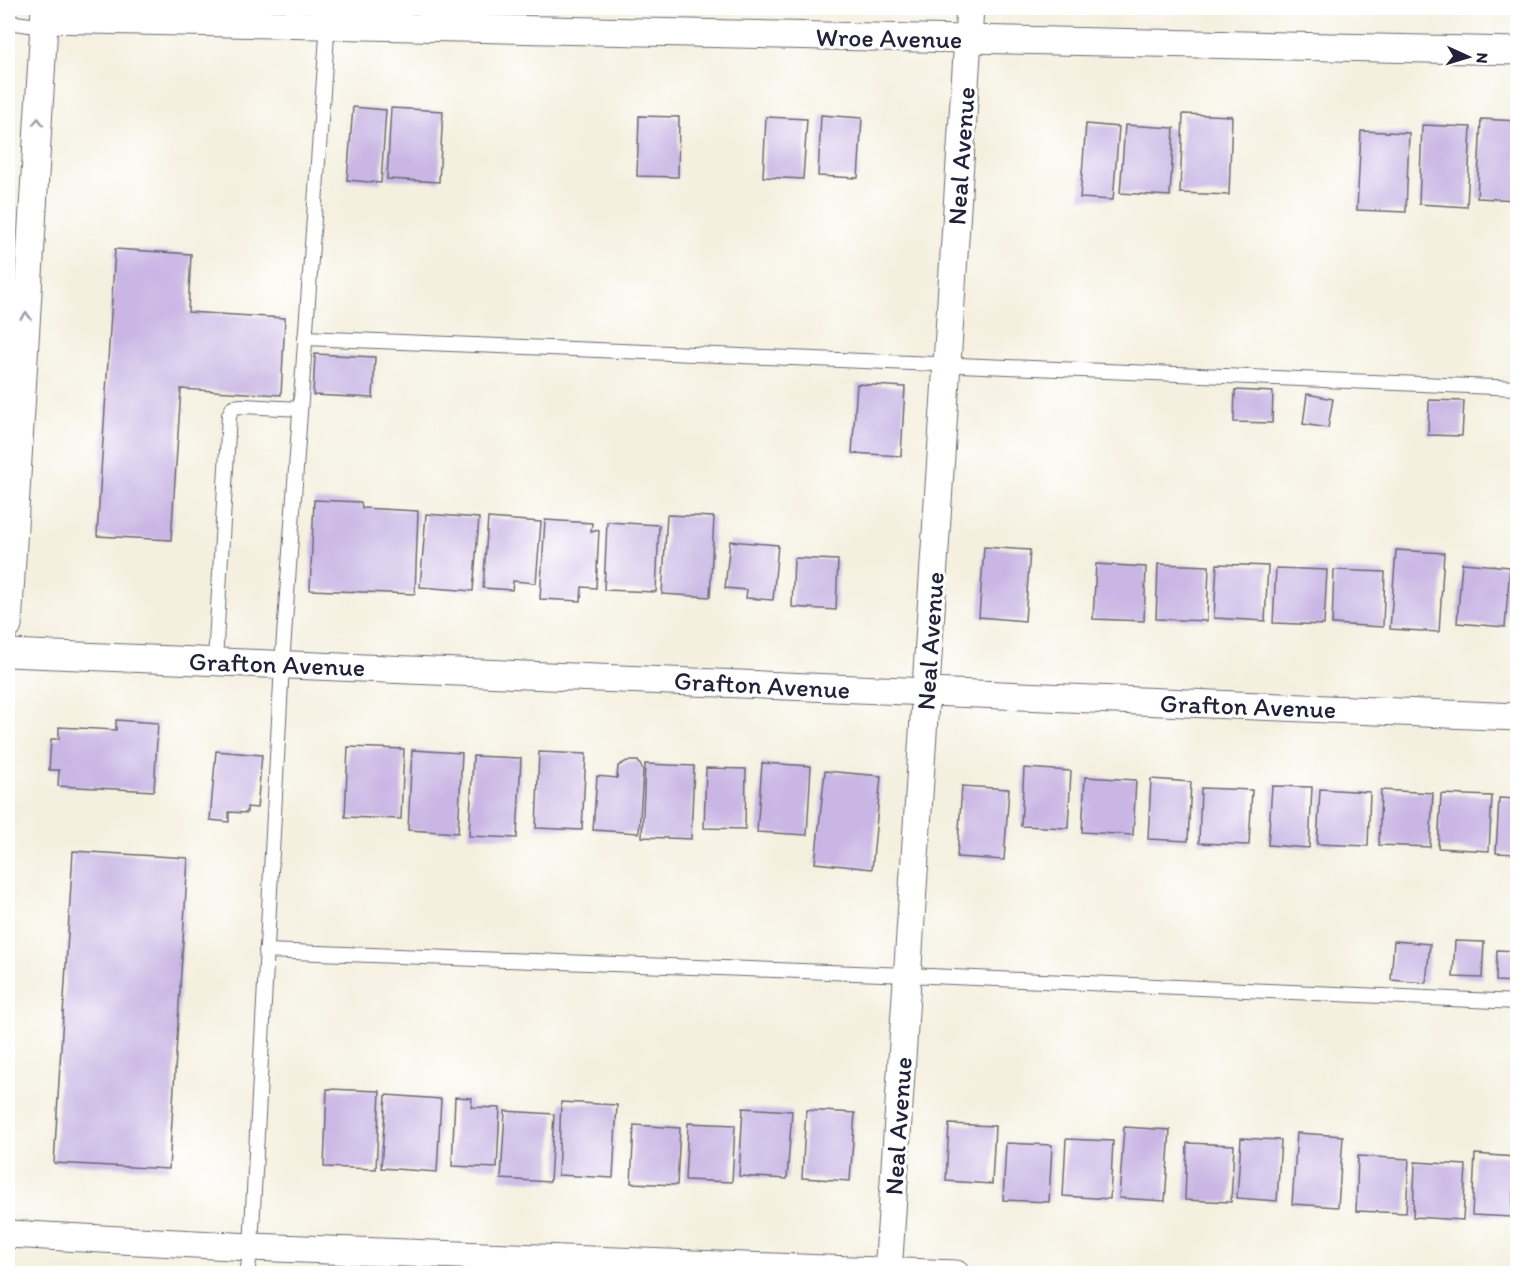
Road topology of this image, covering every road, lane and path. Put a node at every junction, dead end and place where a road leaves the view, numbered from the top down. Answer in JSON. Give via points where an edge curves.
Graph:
{"nodes":[{"id":1,"x":970,"y":8,"type":"edge"},
{"id":2,"x":328,"y":16,"type":"edge"},
{"id":3,"x":45,"y":18,"type":"edge"},
{"id":4,"x":8,"y":22,"type":"edge"},
{"id":5,"x":968,"y":39,"type":"junction"},
{"id":6,"x":1518,"y":51,"type":"edge"},
{"id":7,"x":305,"y":338,"type":"junction"},
{"id":8,"x":948,"y":364,"type":"junction"},
{"id":9,"x":1518,"y":388,"type":"edge"},
{"id":10,"x":300,"y":410,"type":"junction"},
{"id":11,"x":8,"y":626,"type":"edge"},
{"id":12,"x":8,"y":653,"type":"edge"},
{"id":13,"x":215,"y":661,"type":"junction"},
{"id":14,"x":282,"y":664,"type":"junction"},
{"id":15,"x":927,"y":693,"type":"junction"},
{"id":16,"x":1518,"y":717,"type":"edge"},
{"id":17,"x":266,"y":951,"type":"junction"},
{"id":18,"x":908,"y":975,"type":"junction"},
{"id":19,"x":1518,"y":1002,"type":"edge"},
{"id":20,"x":8,"y":1234,"type":"edge"},
{"id":21,"x":250,"y":1247,"type":"junction"},
{"id":22,"x":888,"y":1272,"type":"edge"},
{"id":23,"x":247,"y":1274,"type":"edge"},
{"id":24,"x":956,"y":1274,"type":"edge"}],
"edges":[{"from":1,"to":5,"type":"street","name":"Neal Avenue"},
{"from":2,"to":3,"type":"street","name":"Wroe Avenue"},
{"from":2,"to":5,"type":"street","name":"Wroe Avenue"},
{"from":2,"to":7,"type":"lane"},
{"from":3,"to":4,"type":"lane"},
{"from":11,"to":3,"type":"street","one_way":true},
{"from":5,"to":6,"type":"street","name":"Wroe Avenue"},
{"from":5,"to":8,"type":"street","name":"Neal Avenue"},
{"from":7,"to":8,"type":"lane"},
{"from":7,"to":10,"type":"lane"},
{"from":8,"to":9,"type":"lane"},
{"from":8,"to":15,"type":"street","name":"Neal Avenue"},
{"from":10,"to":13,"type":"lane","via":[[242,406],[233,407],[229,415]]},
{"from":10,"to":14,"type":"lane"},
{"from":12,"to":13,"type":"street","name":"Grafton Avenue"},
{"from":13,"to":14,"type":"street","name":"Grafton Avenue"},
{"from":14,"to":15,"type":"street","name":"Grafton Avenue"},
{"from":14,"to":17,"type":"lane"},
{"from":15,"to":16,"type":"street","name":"Grafton Avenue"},
{"from":15,"to":18,"type":"street","name":"Neal Avenue"},
{"from":17,"to":18,"type":"lane"},
{"from":17,"to":21,"type":"lane"},
{"from":18,"to":19,"type":"lane"},
{"from":18,"to":22,"type":"street","name":"Neal Avenue"},
{"from":20,"to":21,"type":"street"},
{"from":21,"to":22,"type":"street"},
{"from":21,"to":23,"type":"lane"},
{"from":22,"to":24,"type":"street"}]}
